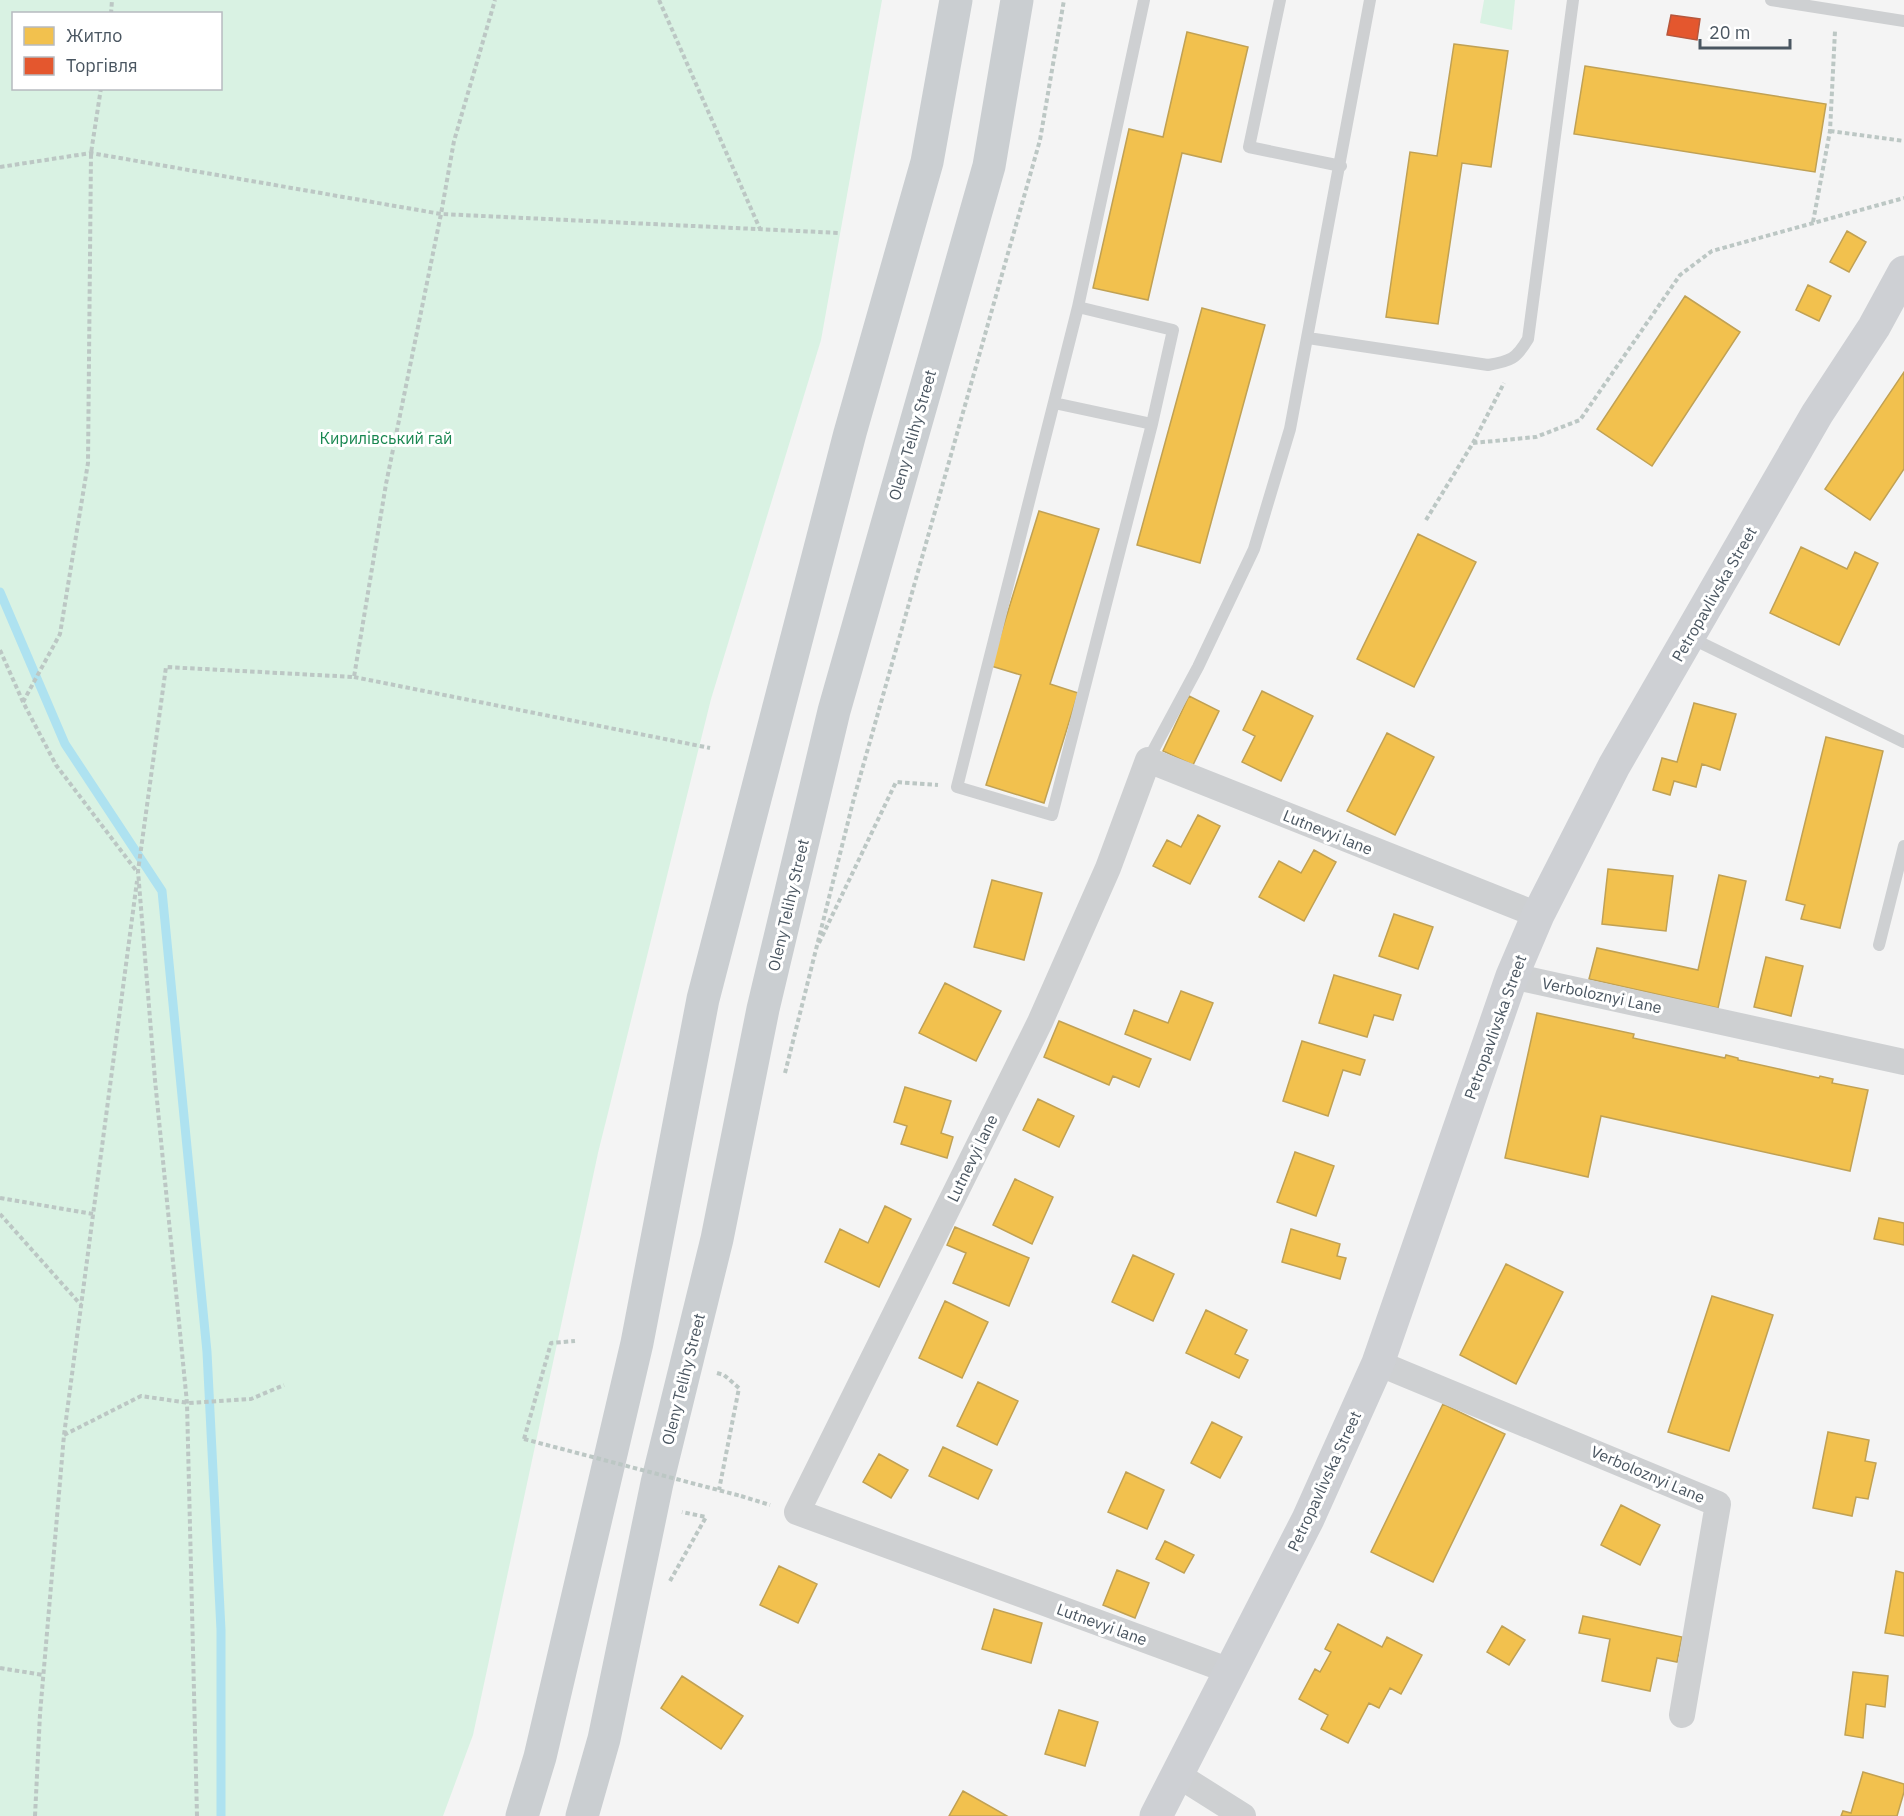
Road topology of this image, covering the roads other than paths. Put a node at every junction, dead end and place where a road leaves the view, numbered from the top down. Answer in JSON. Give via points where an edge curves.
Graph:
{"nodes":[{"id":1,"x":956,"y":0,"type":"edge"},
{"id":2,"x":1017,"y":0,"type":"edge"},
{"id":3,"x":1144,"y":0,"type":"edge"},
{"id":4,"x":1280,"y":0,"type":"edge"},
{"id":5,"x":1371,"y":0,"type":"edge"},
{"id":6,"x":1573,"y":0,"type":"edge"},
{"id":7,"x":1771,"y":0,"type":"edge"},
{"id":8,"x":1904,"y":21,"type":"edge"},
{"id":9,"x":1341,"y":166,"type":"junction"},
{"id":10,"x":1904,"y":272,"type":"edge"},
{"id":11,"x":1078,"y":307,"type":"junction"},
{"id":12,"x":1308,"y":338,"type":"junction"},
{"id":13,"x":1054,"y":402,"type":"junction"},
{"id":14,"x":1152,"y":424,"type":"junction"},
{"id":15,"x":1689,"y":637,"type":"junction"},
{"id":16,"x":1904,"y":742,"type":"edge"},
{"id":17,"x":1148,"y":760,"type":"junction"},
{"id":18,"x":1904,"y":846,"type":"edge"},
{"id":19,"x":1538,"y":915,"type":"junction"},
{"id":20,"x":1879,"y":945,"type":"dead end"},
{"id":21,"x":1512,"y":976,"type":"junction"},
{"id":22,"x":1904,"y":1062,"type":"edge"},
{"id":23,"x":1378,"y":1363,"type":"junction"},
{"id":24,"x":1230,"y":1671,"type":"junction"},
{"id":25,"x":1682,"y":1715,"type":"dead end"},
{"id":26,"x":1178,"y":1775,"type":"junction"},
{"id":27,"x":583,"y":1815,"type":"edge"},
{"id":28,"x":522,"y":1816,"type":"edge"},
{"id":29,"x":1156,"y":1816,"type":"edge"},
{"id":30,"x":1243,"y":1816,"type":"edge"}],
"edges":[{"from":1,"to":28,"type":"main road","via":[[927,162],[850,433],[703,999],[637,1343],[540,1757]]},
{"from":2,"to":27,"type":"main road","name":"Oleny Telihy Street","via":[[989,166],[823,757],[763,1009],[717,1239],[657,1483]]},
{"from":3,"to":11,"type":"lane"},
{"from":4,"to":9,"type":"lane","via":[[1249,147]]},
{"from":5,"to":9,"type":"lane"},
{"from":6,"to":12,"type":"lane","via":[[1528,339],[1518,356],[1488,365]]},
{"from":7,"to":8,"type":"lane"},
{"from":9,"to":12,"type":"lane"},
{"from":10,"to":15,"type":"street","name":"Petropavlivska Street","via":[[1874,327],[1816,414]]},
{"from":11,"to":13,"type":"lane"},
{"from":11,"to":14,"type":"lane","via":[[1173,330]]},
{"from":12,"to":17,"type":"lane","via":[[1290,429],[1254,549]]},
{"from":13,"to":14,"type":"lane"},
{"from":13,"to":14,"type":"lane","via":[[957,787],[1052,815]]},
{"from":15,"to":16,"type":"lane"},
{"from":15,"to":19,"type":"street","name":"Petropavlivska Street","via":[[1614,766]]},
{"from":17,"to":19,"type":"street","name":"Lutnevyi lane"},
{"from":17,"to":24,"type":"street","name":"Lutnevyi lane","via":[[1108,868],[1040,1022],[797,1512]]},
{"from":18,"to":20,"type":"lane"},
{"from":19,"to":21,"type":"street","name":"Petropavlivska Street"},
{"from":21,"to":22,"type":"street","name":"Verboloznyi Lane"},
{"from":21,"to":23,"type":"street","name":"Petropavlivska Street"},
{"from":23,"to":24,"type":"street","name":"Petropavlivska Street","via":[[1308,1519]]},
{"from":23,"to":25,"type":"street","name":"Verboloznyi Lane","via":[[1719,1504]]},
{"from":24,"to":26,"type":"street","name":"Petropavlivska Street"},
{"from":26,"to":29,"type":"street","name":"Petropavlivska Street"},
{"from":26,"to":30,"type":"street"}]}
